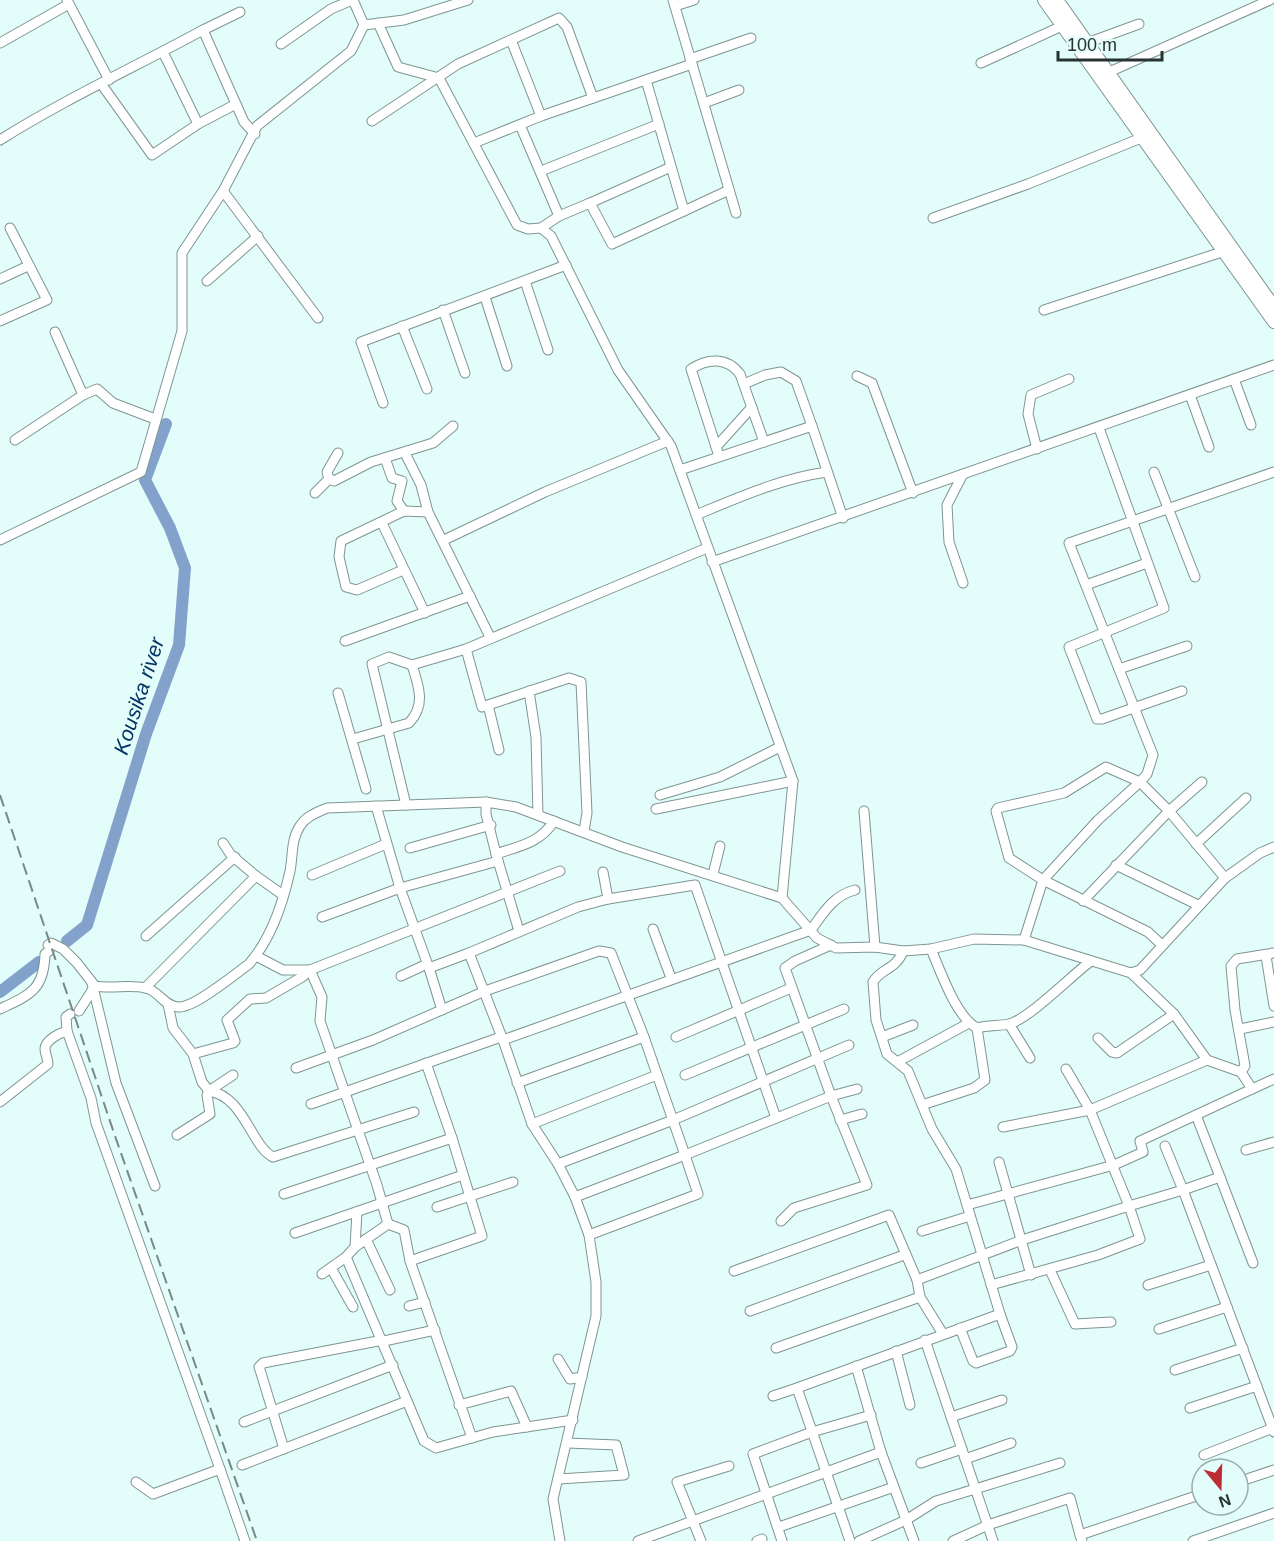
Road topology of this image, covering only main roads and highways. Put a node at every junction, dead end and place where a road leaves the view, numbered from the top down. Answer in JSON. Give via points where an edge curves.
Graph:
{"nodes":[{"id":1,"x":1044,"y":0,"type":"edge"},
{"id":2,"x":1057,"y":0,"type":"edge"},
{"id":3,"x":1146,"y":135,"type":"junction"},
{"id":4,"x":1192,"y":200,"type":"junction"},
{"id":5,"x":1274,"y":307,"type":"edge"},
{"id":6,"x":1274,"y":322,"type":"edge"}],
"edges":[{"from":1,"to":3,"type":"highway"},
{"from":2,"to":3,"type":"highway"},
{"from":3,"to":4,"type":"highway"},
{"from":4,"to":5,"type":"highway"},
{"from":4,"to":6,"type":"highway","via":[[1222,252]]}]}
